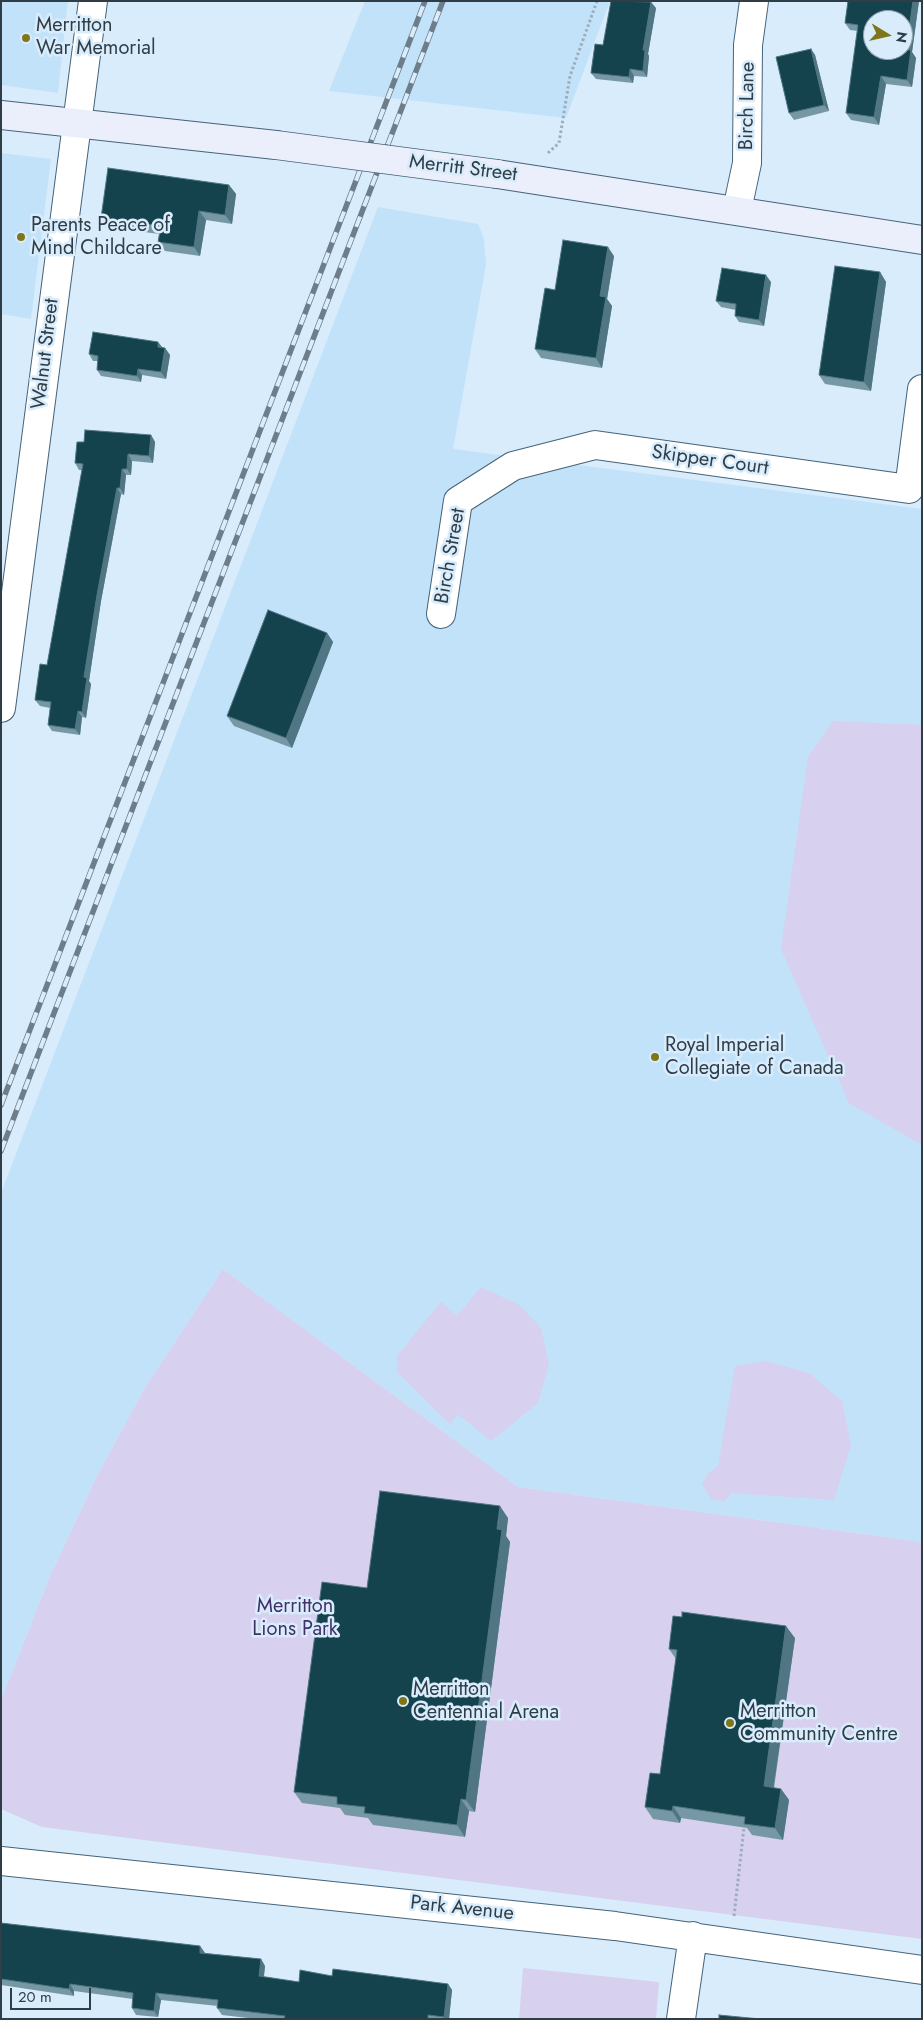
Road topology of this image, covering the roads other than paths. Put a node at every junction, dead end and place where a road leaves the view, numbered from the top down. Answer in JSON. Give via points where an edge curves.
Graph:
{"nodes":[{"id":1,"x":93,"y":1,"type":"edge"},
{"id":2,"x":754,"y":1,"type":"edge"},
{"id":3,"x":1,"y":114,"type":"edge"},
{"id":4,"x":76,"y":123,"type":"junction"},
{"id":5,"x":737,"y":210,"type":"junction"},
{"id":6,"x":922,"y":240,"type":"edge"},
{"id":7,"x":922,"y":389,"type":"edge"},
{"id":8,"x":513,"y":466,"type":"joint"},
{"id":9,"x":441,"y":614,"type":"dead end"},
{"id":10,"x":1,"y":708,"type":"edge"},
{"id":11,"x":1,"y":1861,"type":"edge"},
{"id":12,"x":693,"y":1936,"type":"junction"},
{"id":13,"x":922,"y":1970,"type":"edge"},
{"id":14,"x":681,"y":2019,"type":"edge"}],
"edges":[{"from":1,"to":4,"type":"street","name":"Walnut Street"},
{"from":2,"to":5,"type":"street","name":"Birch Lane","via":[[748,45],[747,163]]},
{"from":3,"to":4,"type":"street","name":"Merritt Street"},
{"from":4,"to":5,"type":"street","name":"Merritt Street","bridge":true,"via":[[497,174]]},
{"from":4,"to":10,"type":"street","name":"Walnut Street"},
{"from":5,"to":6,"type":"street","name":"Merritt Street"},
{"from":7,"to":8,"type":"street","name":"Skipper Court","via":[[909,489],[595,445]]},
{"from":8,"to":9,"type":"street","name":"Birch Street","via":[[458,501]]},
{"from":11,"to":12,"type":"street","name":"Park Avenue"},
{"from":12,"to":13,"type":"street","name":"Park Avenue"},
{"from":12,"to":14,"type":"street"}]}
